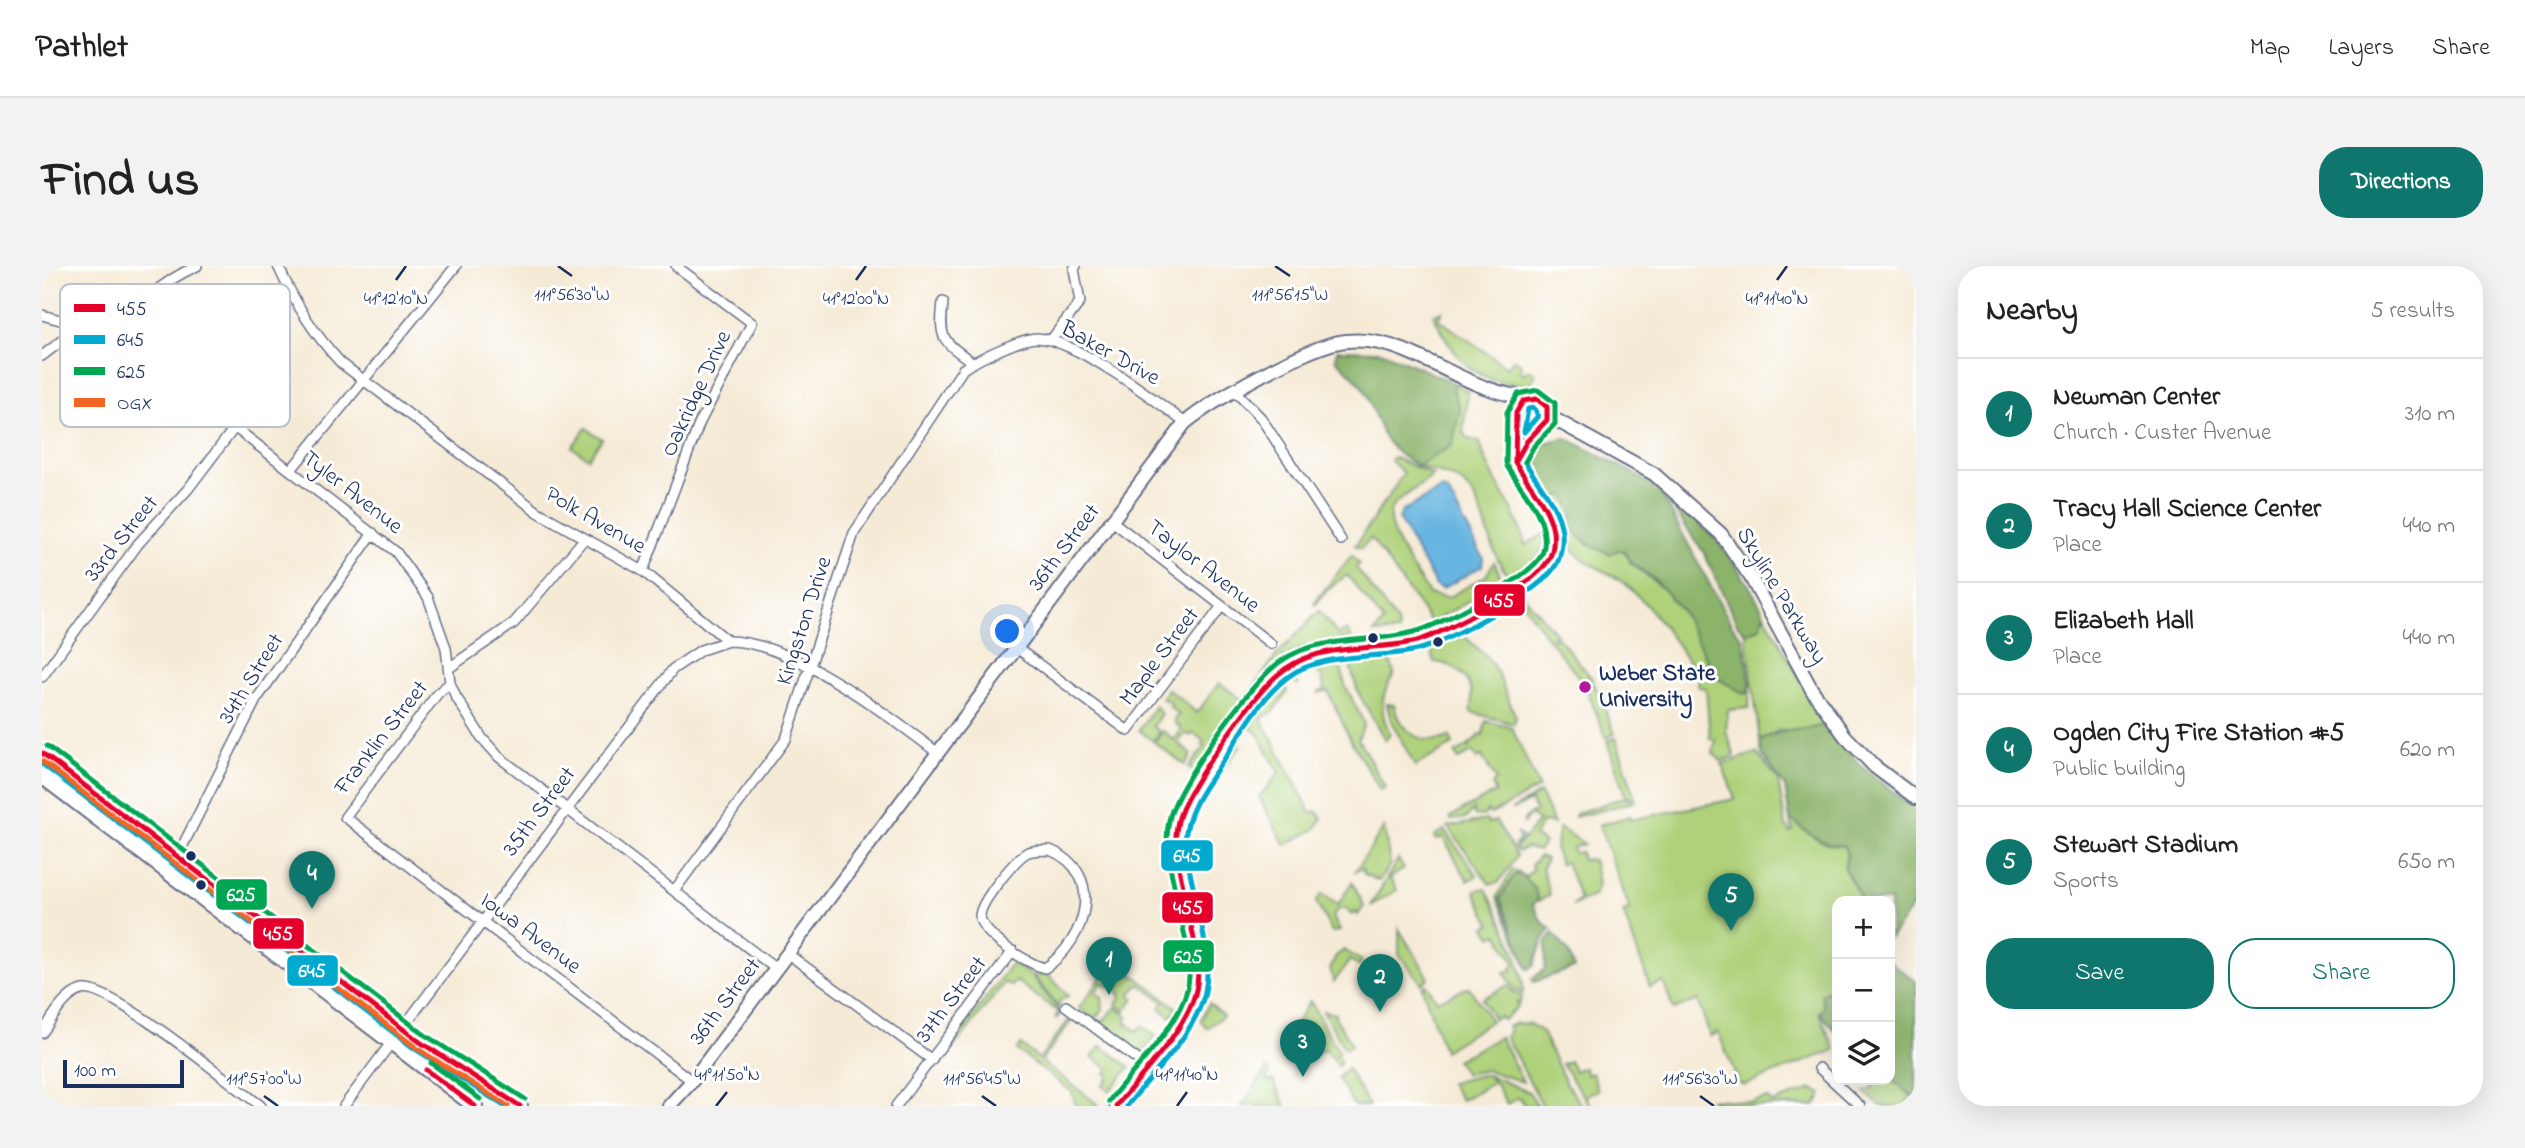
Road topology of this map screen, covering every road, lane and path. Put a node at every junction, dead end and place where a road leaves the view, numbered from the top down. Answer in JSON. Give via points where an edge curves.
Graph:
{"nodes":[{"id":1,"x":197,"y":266,"type":"edge"},
{"id":2,"x":278,"y":266,"type":"edge"},
{"id":3,"x":456,"y":266,"type":"edge"},
{"id":4,"x":676,"y":266,"type":"edge"},
{"id":5,"x":1075,"y":267,"type":"edge"},
{"id":6,"x":163,"y":284,"type":"edge"},
{"id":7,"x":286,"y":284,"type":"edge"},
{"id":8,"x":290,"y":293,"type":"edge"},
{"id":9,"x":943,"y":302,"type":"dead end"},
{"id":10,"x":42,"y":315,"type":"edge"},
{"id":11,"x":60,"y":319,"type":"edge"},
{"id":12,"x":1051,"y":340,"type":"junction"},
{"id":13,"x":60,"y":342,"type":"edge"},
{"id":14,"x":42,"y":356,"type":"edge"},
{"id":15,"x":972,"y":362,"type":"junction"},
{"id":16,"x":363,"y":380,"type":"junction"},
{"id":17,"x":1235,"y":391,"type":"junction"},
{"id":18,"x":1498,"y":394,"type":"junction"},
{"id":19,"x":1528,"y":399,"type":"junction"},
{"id":20,"x":1548,"y":412,"type":"junction"},
{"id":21,"x":1517,"y":416,"type":"junction"},
{"id":22,"x":1185,"y":423,"type":"junction"},
{"id":23,"x":235,"y":427,"type":"joint"},
{"id":24,"x":1540,"y":428,"type":"junction"},
{"id":25,"x":1589,"y":438,"type":"junction"},
{"id":26,"x":1516,"y":462,"type":"junction"},
{"id":27,"x":291,"y":470,"type":"junction"},
{"id":28,"x":1112,"y":521,"type":"junction"},
{"id":29,"x":373,"y":533,"type":"junction"},
{"id":30,"x":584,"y":539,"type":"junction"},
{"id":31,"x":1341,"y":540,"type":"dead end"},
{"id":32,"x":643,"y":571,"type":"junction"},
{"id":33,"x":1222,"y":606,"type":"junction"},
{"id":34,"x":728,"y":641,"type":"junction"},
{"id":35,"x":1271,"y":644,"type":"dead end"},
{"id":36,"x":1017,"y":648,"type":"junction"},
{"id":37,"x":449,"y":668,"type":"junction"},
{"id":38,"x":810,"y":668,"type":"junction"},
{"id":39,"x":42,"y":677,"type":"edge"},
{"id":40,"x":450,"y":683,"type":"junction"},
{"id":41,"x":42,"y":753,"type":"edge"},
{"id":42,"x":938,"y":753,"type":"junction"},
{"id":43,"x":42,"y":776,"type":"edge"},
{"id":44,"x":1916,"y":798,"type":"edge"},
{"id":45,"x":565,"y":810,"type":"junction"},
{"id":46,"x":345,"y":817,"type":"joint"},
{"id":47,"x":178,"y":855,"type":"junction"},
{"id":48,"x":674,"y":891,"type":"junction"},
{"id":49,"x":482,"y":922,"type":"junction"},
{"id":50,"x":1013,"y":951,"type":"junction"},
{"id":51,"x":788,"y":954,"type":"junction"},
{"id":52,"x":776,"y":969,"type":"junction"},
{"id":53,"x":1066,"y":1006,"type":"dead end"},
{"id":54,"x":402,"y":1029,"type":"junction"},
{"id":55,"x":42,"y":1033,"type":"edge"},
{"id":56,"x":391,"y":1043,"type":"junction"},
{"id":57,"x":932,"y":1060,"type":"junction"},
{"id":58,"x":1146,"y":1066,"type":"junction"},
{"id":59,"x":1819,"y":1068,"type":"dead end"},
{"id":60,"x":692,"y":1081,"type":"junction"},
{"id":61,"x":675,"y":1104,"type":"edge"},
{"id":62,"x":261,"y":1106,"type":"edge"},
{"id":63,"x":344,"y":1106,"type":"edge"},
{"id":64,"x":475,"y":1106,"type":"edge"},
{"id":65,"x":520,"y":1106,"type":"edge"},
{"id":66,"x":896,"y":1106,"type":"edge"},
{"id":67,"x":1116,"y":1106,"type":"edge"},
{"id":68,"x":1860,"y":1106,"type":"edge"}],
"edges":[{"from":1,"to":6,"type":"street"},
{"from":2,"to":7,"type":"street","name":"Polk Avenue"},
{"from":3,"to":16,"type":"street"},
{"from":4,"to":32,"type":"street","name":"Oakridge Drive","via":[[752,323],[700,422]]},
{"from":5,"to":12,"type":"street","via":[[1080,302]]},
{"from":8,"to":16,"type":"street","name":"Polk Avenue","via":[[318,338]]},
{"from":9,"to":15,"type":"street","via":[[940,334]]},
{"from":10,"to":11,"type":"street","name":"Tyler Avenue"},
{"from":12,"to":15,"type":"street","name":"Baker Drive","via":[[1034,338]]},
{"from":12,"to":22,"type":"street","name":"Baker Drive","via":[[1136,385]]},
{"from":13,"to":14,"type":"street"},
{"from":15,"to":38,"type":"street","name":"Kingston Drive","via":[[854,533]]},
{"from":16,"to":27,"type":"street"},
{"from":16,"to":30,"type":"street","name":"Polk Avenue","via":[[538,512]]},
{"from":17,"to":18,"type":"street","name":"36th Street","via":[[1314,350],[1343,341],[1365,341],[1403,350]]},
{"from":17,"to":22,"type":"street","name":"36th Street"},
{"from":17,"to":31,"type":"street","via":[[1261,418]]},
{"from":18,"to":19,"type":"street","name":"36th Street"},
{"from":18,"to":21,"type":"street","name":"36th Street"},
{"from":19,"to":20,"type":"street","via":[[1541,401]]},
{"from":19,"to":21,"type":"street","via":[[1520,404]]},
{"from":20,"to":24,"type":"street"},
{"from":20,"to":25,"type":"street","name":"Skyline Parkway"},
{"from":21,"to":24,"type":"street","via":[[1525,428]]},
{"from":21,"to":26,"type":"street"},
{"from":22,"to":28,"type":"street","name":"36th Street"},
{"from":23,"to":27,"type":"street","name":"Tyler Avenue"},
{"from":23,"to":39,"type":"street","name":"33rd Street","via":[[138,544]]},
{"from":24,"to":25,"type":"street","name":"Skyline Parkway","via":[[1558,428]]},
{"from":24,"to":26,"type":"street"},
{"from":25,"to":44,"type":"street","name":"Skyline Parkway","via":[[1654,474],[1721,534],[1750,576],[1812,690],[1845,736],[1875,767]]},
{"from":26,"to":58,"type":"street","via":[[1553,530],[1544,567],[1454,624],[1418,641],[1297,660],[1269,684],[1189,797],[1179,820],[1178,843],[1196,992],[1188,1011]]},
{"from":27,"to":29,"type":"street","name":"Tyler Avenue"},
{"from":28,"to":33,"type":"street","name":"Taylor Avenue"},
{"from":28,"to":36,"type":"street","name":"36th Street"},
{"from":29,"to":37,"type":"street","name":"Tyler Avenue","via":[[396,552],[428,597]]},
{"from":29,"to":47,"type":"street","name":"34th Street","via":[[256,700]]},
{"from":30,"to":32,"type":"street","name":"Polk Avenue"},
{"from":30,"to":37,"type":"street","name":"Franklin Street","via":[[514,623]]},
{"from":32,"to":34,"type":"street","name":"Polk Avenue"},
{"from":33,"to":35,"type":"street","name":"Taylor Avenue"},
{"from":33,"to":36,"type":"street","name":"Maple Street","via":[[1128,731]]},
{"from":34,"to":38,"type":"street","name":"Polk Avenue","via":[[743,641]]},
{"from":34,"to":45,"type":"street","name":"35th Street","via":[[701,650],[673,669]]},
{"from":36,"to":42,"type":"street","name":"36th Street"},
{"from":37,"to":40,"type":"street","name":"Tyler Avenue"},
{"from":38,"to":42,"type":"street","name":"Polk Avenue","via":[[873,704]]},
{"from":38,"to":48,"type":"street","name":"Kingston Drive","via":[[786,739]]},
{"from":40,"to":45,"type":"street","name":"Tyler Avenue","via":[[482,738],[499,757]]},
{"from":40,"to":46,"type":"street","name":"Franklin Street"},
{"from":41,"to":47,"type":"main road"},
{"from":42,"to":51,"type":"street","name":"36th Street"},
{"from":43,"to":56,"type":"main road"},
{"from":45,"to":48,"type":"street","name":"Tyler Avenue"},
{"from":45,"to":49,"type":"street","name":"35th Street"},
{"from":46,"to":49,"type":"street","name":"Iowa Avenue"},
{"from":47,"to":54,"type":"main road"},
{"from":48,"to":52,"type":"street","name":"Tyler Avenue"},
{"from":49,"to":54,"type":"street","name":"35th Street"},
{"from":49,"to":60,"type":"street","name":"Iowa Avenue"},
{"from":50,"to":50,"type":"street","via":[[985,931],[980,916],[984,904],[1015,861],[1030,851],[1063,855],[1088,897],[1083,921],[1045,968]]},
{"from":50,"to":57,"type":"street","name":"37th Street"},
{"from":51,"to":52,"type":"street","name":"36th Street"},
{"from":51,"to":57,"type":"street"},
{"from":52,"to":60,"type":"street","name":"36th Street"},
{"from":53,"to":58,"type":"street"},
{"from":54,"to":65,"type":"main road"},
{"from":55,"to":62,"type":"street","via":[[66,1000],[88,989],[128,1008]]},
{"from":56,"to":63,"type":"street"},
{"from":56,"to":64,"type":"main road"},
{"from":57,"to":66,"type":"street","name":"37th Street"},
{"from":58,"to":67,"type":"street"},
{"from":59,"to":68,"type":"street"},
{"from":60,"to":61,"type":"street","name":"36th Street"}]}
